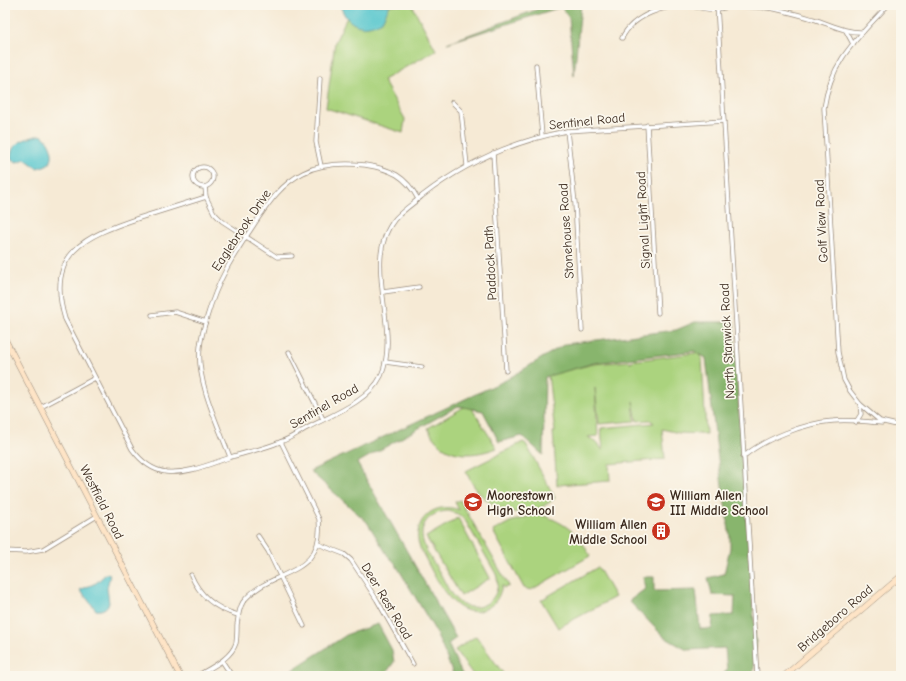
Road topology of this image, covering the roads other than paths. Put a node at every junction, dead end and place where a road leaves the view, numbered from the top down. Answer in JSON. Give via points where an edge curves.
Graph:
{"nodes":[{"id":1,"x":888,"y":5,"type":"edge"},
{"id":2,"x":717,"y":7,"type":"edge"},
{"id":3,"x":846,"y":31,"type":"junction"},
{"id":4,"x":863,"y":32,"type":"junction"},
{"id":5,"x":622,"y":38,"type":"dead end"},
{"id":6,"x":853,"y":44,"type":"junction"},
{"id":7,"x":536,"y":65,"type":"dead end"},
{"id":8,"x":320,"y":78,"type":"dead end"},
{"id":9,"x":452,"y":102,"type":"dead end"},
{"id":10,"x":724,"y":122,"type":"junction"},
{"id":11,"x":647,"y":125,"type":"junction"},
{"id":12,"x":567,"y":131,"type":"junction"},
{"id":13,"x":542,"y":136,"type":"junction"},
{"id":14,"x":493,"y":153,"type":"junction"},
{"id":15,"x":467,"y":165,"type":"junction"},
{"id":16,"x":321,"y":166,"type":"junction"},
{"id":17,"x":205,"y":187,"type":"junction"},
{"id":18,"x":206,"y":197,"type":"junction"},
{"id":19,"x":418,"y":200,"type":"junction"},
{"id":20,"x":246,"y":238,"type":"junction"},
{"id":21,"x":292,"y":256,"type":"dead end"},
{"id":22,"x":419,"y":288,"type":"dead end"},
{"id":23,"x":383,"y":292,"type":"junction"},
{"id":24,"x":658,"y":313,"type":"dead end"},
{"id":25,"x":152,"y":315,"type":"dead end"},
{"id":26,"x":206,"y":322,"type":"junction"},
{"id":27,"x":582,"y":330,"type":"dead end"},
{"id":28,"x":5,"y":338,"type":"edge"},
{"id":29,"x":289,"y":352,"type":"dead end"},
{"id":30,"x":385,"y":362,"type":"junction"},
{"id":31,"x":422,"y":368,"type":"dead end"},
{"id":32,"x":506,"y":371,"type":"dead end"},
{"id":33,"x":95,"y":378,"type":"junction"},
{"id":34,"x":860,"y":404,"type":"junction"},
{"id":35,"x":41,"y":407,"type":"junction"},
{"id":36,"x":323,"y":419,"type":"junction"},
{"id":37,"x":856,"y":422,"type":"junction"},
{"id":38,"x":889,"y":424,"type":"junction"},
{"id":39,"x":901,"y":426,"type":"edge"},
{"id":40,"x":281,"y":442,"type":"junction"},
{"id":41,"x":230,"y":457,"type":"junction"},
{"id":42,"x":743,"y":457,"type":"junction"},
{"id":43,"x":97,"y":516,"type":"junction"},
{"id":44,"x":258,"y":536,"type":"dead end"},
{"id":45,"x":318,"y":544,"type":"junction"},
{"id":46,"x":5,"y":550,"type":"edge"},
{"id":47,"x":191,"y":575,"type":"dead end"},
{"id":48,"x":901,"y":576,"type":"edge"},
{"id":49,"x":281,"y":577,"type":"junction"},
{"id":50,"x":238,"y":615,"type":"junction"},
{"id":51,"x":304,"y":626,"type":"dead end"},
{"id":52,"x":222,"y":661,"type":"junction"},
{"id":53,"x":413,"y":664,"type":"dead end"},
{"id":54,"x":180,"y":676,"type":"edge"},
{"id":55,"x":197,"y":676,"type":"edge"},
{"id":56,"x":232,"y":676,"type":"edge"},
{"id":57,"x":757,"y":676,"type":"edge"},
{"id":58,"x":784,"y":676,"type":"edge"}],
"edges":[{"from":1,"to":4,"type":"street","name":"Golf View Road"},
{"from":2,"to":3,"type":"street","via":[[774,9],[812,18]]},
{"from":2,"to":5,"type":"street","via":[[672,6],[634,22]]},
{"from":2,"to":10,"type":"street","name":"North Stanwick Road"},
{"from":3,"to":4,"type":"street"},
{"from":3,"to":6,"type":"street"},
{"from":4,"to":6,"type":"street","name":"Golf View Road"},
{"from":6,"to":34,"type":"street","name":"Golf View Road","via":[[835,69],[824,108],[838,352],[844,380]]},
{"from":7,"to":13,"type":"street"},
{"from":8,"to":16,"type":"street","via":[[316,142]]},
{"from":9,"to":15,"type":"street","via":[[461,111]]},
{"from":10,"to":11,"type":"street","name":"Sentinel Road"},
{"from":10,"to":42,"type":"street","name":"North Stanwick Road"},
{"from":11,"to":12,"type":"street","name":"Sentinel Road"},
{"from":11,"to":24,"type":"street","name":"Signal Light Road"},
{"from":12,"to":13,"type":"street","name":"Sentinel Road"},
{"from":12,"to":27,"type":"street","name":"Stonehouse Road","via":[[574,196]]},
{"from":13,"to":14,"type":"street","name":"Sentinel Road","via":[[521,141]]},
{"from":14,"to":15,"type":"street","name":"Sentinel Road"},
{"from":14,"to":32,"type":"street","name":"Paddock Path"},
{"from":15,"to":19,"type":"street","name":"Sentinel Road","via":[[445,178]]},
{"from":16,"to":19,"type":"street","name":"Eaglebrook Drive","via":[[350,164],[383,169],[402,178],[413,189]]},
{"from":16,"to":20,"type":"street","name":"Eaglebrook Drive","via":[[303,173],[283,187]]},
{"from":17,"to":17,"type":"street","via":[[210,184],[213,176],[210,170],[202,167],[194,172],[194,178],[196,184]]},
{"from":17,"to":18,"type":"street"},
{"from":18,"to":20,"type":"street","via":[[222,221]]},
{"from":18,"to":33,"type":"street","name":"Sentinel Road","via":[[95,234],[78,246],[70,256],[60,280],[61,306]]},
{"from":19,"to":23,"type":"street","name":"Sentinel Road","via":[[396,218],[386,235],[381,258]]},
{"from":20,"to":21,"type":"street","via":[[277,257]]},
{"from":20,"to":26,"type":"street","name":"Eaglebrook Drive","via":[[222,274]]},
{"from":22,"to":23,"type":"street"},
{"from":23,"to":30,"type":"street","name":"Sentinel Road"},
{"from":25,"to":26,"type":"street","via":[[175,312]]},
{"from":26,"to":41,"type":"street","name":"Eaglebrook Drive","via":[[200,349],[201,368],[207,394]]},
{"from":28,"to":35,"type":"street","name":"Westfield Road"},
{"from":29,"to":36,"type":"street"},
{"from":30,"to":31,"type":"street"},
{"from":30,"to":36,"type":"street","name":"Sentinel Road","via":[[380,376],[370,390]]},
{"from":33,"to":35,"type":"street"},
{"from":33,"to":41,"type":"street","name":"Sentinel Road","via":[[132,449],[146,465],[165,472],[179,472]]},
{"from":34,"to":37,"type":"street","via":[[861,414]]},
{"from":34,"to":38,"type":"street","name":"Golf View Road","via":[[880,421]]},
{"from":35,"to":43,"type":"street","name":"Westfield Road"},
{"from":36,"to":40,"type":"street","name":"Sentinel Road"},
{"from":37,"to":38,"type":"street"},
{"from":37,"to":42,"type":"street","via":[[833,420],[792,431],[755,447]]},
{"from":38,"to":39,"type":"street","name":"Golf View Road"},
{"from":40,"to":41,"type":"street","name":"Sentinel Road"},
{"from":40,"to":45,"type":"street","via":[[319,519]]},
{"from":42,"to":57,"type":"street","name":"North Stanwick Road"},
{"from":43,"to":46,"type":"street","via":[[43,549],[26,552]]},
{"from":43,"to":54,"type":"street","name":"Westfield Road"},
{"from":44,"to":49,"type":"street"},
{"from":45,"to":49,"type":"street","via":[[313,555],[304,564]]},
{"from":45,"to":53,"type":"street","name":"Deer Rest Road","via":[[344,554],[351,560]]},
{"from":47,"to":50,"type":"street","via":[[207,600],[216,607]]},
{"from":48,"to":58,"type":"street","name":"Bridgeboro Road"},
{"from":49,"to":50,"type":"street","via":[[251,593],[242,603]]},
{"from":49,"to":51,"type":"street"},
{"from":50,"to":52,"type":"street","via":[[236,643],[232,652]]},
{"from":52,"to":55,"type":"street"},
{"from":52,"to":56,"type":"street"}]}
